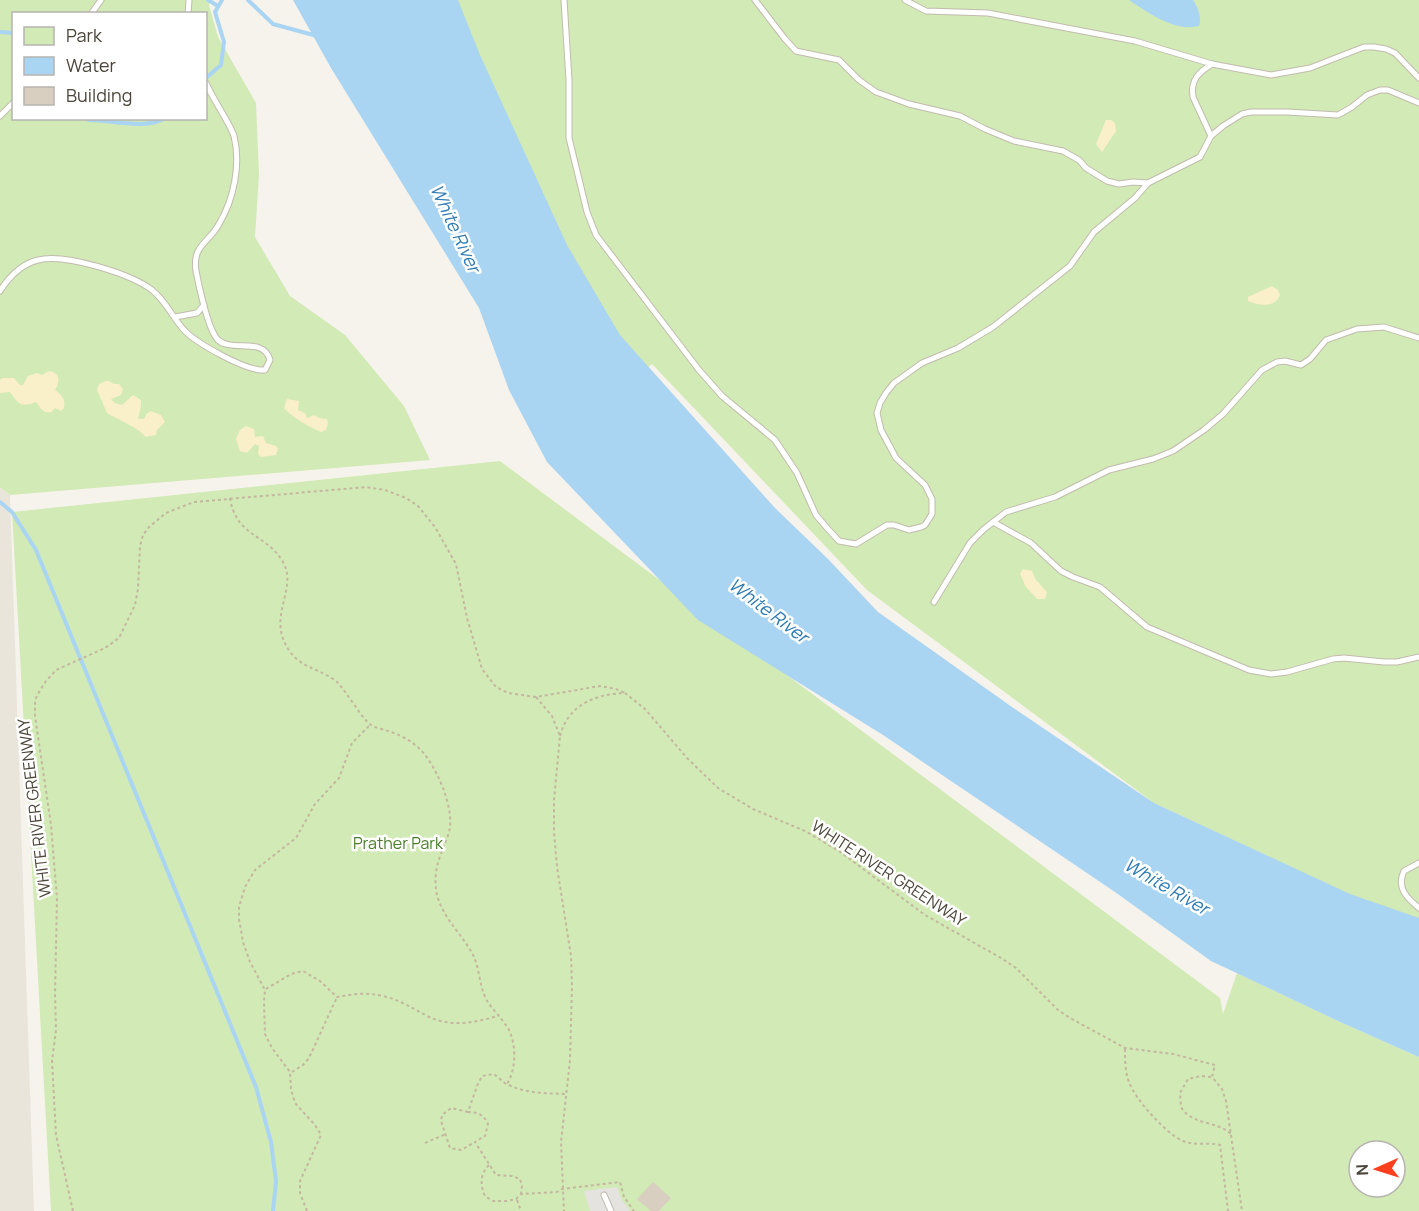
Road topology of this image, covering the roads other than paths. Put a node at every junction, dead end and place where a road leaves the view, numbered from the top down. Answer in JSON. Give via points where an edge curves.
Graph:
{"nodes":[{"id":1,"x":564,"y":0,"type":"edge"},
{"id":2,"x":755,"y":0,"type":"edge"},
{"id":3,"x":905,"y":0,"type":"edge"},
{"id":4,"x":1212,"y":64,"type":"junction"},
{"id":5,"x":1419,"y":78,"type":"edge"},
{"id":6,"x":207,"y":86,"type":"edge"},
{"id":7,"x":1419,"y":103,"type":"edge"},
{"id":8,"x":12,"y":104,"type":"edge"},
{"id":9,"x":0,"y":116,"type":"edge"},
{"id":10,"x":1211,"y":136,"type":"junction"},
{"id":11,"x":1148,"y":183,"type":"junction"},
{"id":12,"x":1,"y":289,"type":"edge"},
{"id":13,"x":204,"y":305,"type":"junction"},
{"id":14,"x":175,"y":317,"type":"junction"},
{"id":15,"x":1419,"y":338,"type":"edge"},
{"id":16,"x":993,"y":522,"type":"junction"},
{"id":17,"x":934,"y":602,"type":"dead end"},
{"id":18,"x":1419,"y":657,"type":"edge"},
{"id":19,"x":1419,"y":863,"type":"edge"},
{"id":20,"x":1419,"y":908,"type":"edge"},
{"id":21,"x":604,"y":1195,"type":"dead end"},
{"id":22,"x":611,"y":1211,"type":"edge"}],
"edges":[{"from":1,"to":11,"type":"lane","via":[[569,138],[596,235],[699,370],[722,396],[775,440],[797,473],[816,514],[839,541],[848,544],[856,544],[887,525],[909,530],[921,527],[932,514],[932,499],[925,484],[896,458],[881,430],[877,413],[894,383],[922,363],[993,327],[1070,266],[1094,232]]},
{"from":2,"to":11,"type":"lane","via":[[796,51],[839,60],[876,92],[960,116],[1014,141],[1063,152],[1107,181]]},
{"from":3,"to":4,"type":"lane","via":[[926,11],[988,13],[1135,41]]},
{"from":4,"to":5,"type":"lane","via":[[1285,74],[1374,47],[1395,53]]},
{"from":4,"to":10,"type":"lane","via":[[1197,75],[1192,90]]},
{"from":6,"to":13,"type":"lane","via":[[234,134],[236,156],[234,188],[224,214],[196,254]]},
{"from":7,"to":10,"type":"lane","via":[[1380,90],[1338,115],[1251,112]]},
{"from":8,"to":9,"type":"lane"},
{"from":10,"to":11,"type":"lane","via":[[1200,157]]},
{"from":12,"to":14,"type":"lane","via":[[23,266],[40,259],[61,259],[138,281],[161,298]]},
{"from":13,"to":14,"type":"lane","via":[[197,313]]},
{"from":13,"to":14,"type":"lane","via":[[219,341],[265,351],[270,360],[265,370],[251,369],[196,340]]},
{"from":15,"to":16,"type":"lane","via":[[1375,327],[1334,336],[1301,365],[1277,362],[1262,370],[1223,414],[1173,451],[1108,470],[1055,497],[1006,512]]},
{"from":16,"to":17,"type":"lane","via":[[970,543]]},
{"from":16,"to":18,"type":"lane","via":[[1031,543],[1061,571],[1100,587],[1147,627],[1249,670],[1271,674],[1333,659],[1397,662]]},
{"from":19,"to":20,"type":"lane","via":[[1404,872],[1401,885]]},
{"from":21,"to":22,"type":"lane"}]}
